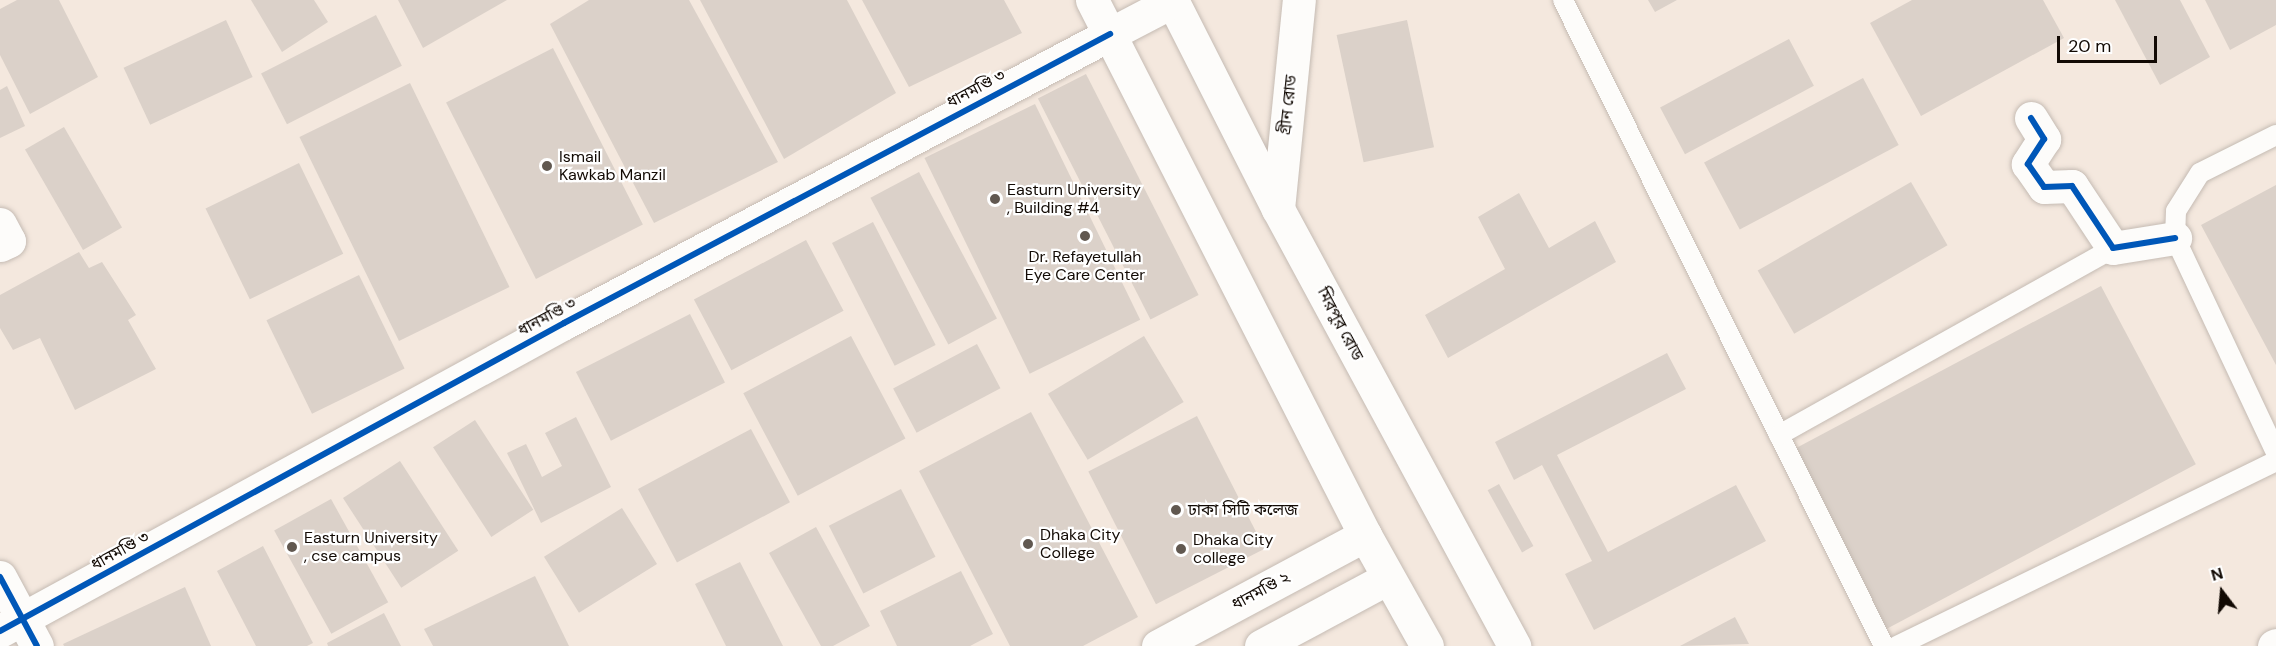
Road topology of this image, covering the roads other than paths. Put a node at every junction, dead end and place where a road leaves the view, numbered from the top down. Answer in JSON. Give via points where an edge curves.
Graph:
{"nodes":[{"id":1,"x":1092,"y":0,"type":"edge"},
{"id":2,"x":1173,"y":0,"type":"edge"},
{"id":3,"x":1299,"y":0,"type":"edge"},
{"id":4,"x":1563,"y":0,"type":"edge"},
{"id":5,"x":1110,"y":34,"type":"junction"},
{"id":6,"x":2031,"y":118,"type":"dead end"},
{"id":7,"x":2276,"y":135,"type":"edge"},
{"id":8,"x":1278,"y":209,"type":"junction"},
{"id":9,"x":2175,"y":238,"type":"junction"},
{"id":10,"x":2113,"y":248,"type":"junction"},
{"id":11,"x":1779,"y":435,"type":"junction"},
{"id":12,"x":2276,"y":453,"type":"edge"},
{"id":13,"x":2276,"y":461,"type":"edge"},
{"id":14,"x":1437,"y":503,"type":"junction"},
{"id":15,"x":1365,"y":535,"type":"junction"},
{"id":16,"x":0,"y":577,"type":"edge"},
{"id":17,"x":1388,"y":578,"type":"junction"},
{"id":18,"x":20,"y":632,"type":"edge"},
{"id":19,"x":1158,"y":646,"type":"edge"},
{"id":20,"x":1261,"y":646,"type":"edge"},
{"id":21,"x":1427,"y":646,"type":"edge"},
{"id":22,"x":1514,"y":646,"type":"edge"},
{"id":23,"x":1534,"y":646,"type":"edge"},
{"id":24,"x":1884,"y":646,"type":"edge"},
{"id":25,"x":1897,"y":646,"type":"edge"}],
"edges":[{"from":1,"to":5,"type":"main road"},
{"from":2,"to":5,"type":"main road","name":"ধানমণ্ডি ৩"},
{"from":2,"to":8,"type":"main road","name":"মিরপুর রোড"},
{"from":3,"to":8,"type":"main road","name":"গ্রীন রোড"},
{"from":4,"to":11,"type":"lane"},
{"from":5,"to":15,"type":"main road"},
{"from":5,"to":18,"type":"main road","name":"ধানমণ্ডি ৩","via":[[564,323]]},
{"from":6,"to":10,"type":"main road","via":[[2043,139],[2028,164],[2044,187],[2072,186]]},
{"from":7,"to":9,"type":"lane","via":[[2200,173],[2176,211]]},
{"from":8,"to":14,"type":"main road","name":"মিরপুর রোড"},
{"from":9,"to":10,"type":"main road"},
{"from":9,"to":12,"type":"lane"},
{"from":10,"to":11,"type":"lane"},
{"from":11,"to":24,"type":"lane"},
{"from":13,"to":25,"type":"lane"},
{"from":14,"to":22,"type":"main road","name":"মিরপুর রোড"},
{"from":14,"to":23,"type":"main road","via":[[1482,549]]},
{"from":15,"to":17,"type":"main road"},
{"from":15,"to":19,"type":"main road","name":"ধানমণ্ডি ২"},
{"from":16,"to":18,"type":"main road"},
{"from":17,"to":20,"type":"main road"},
{"from":17,"to":21,"type":"main road"}]}
